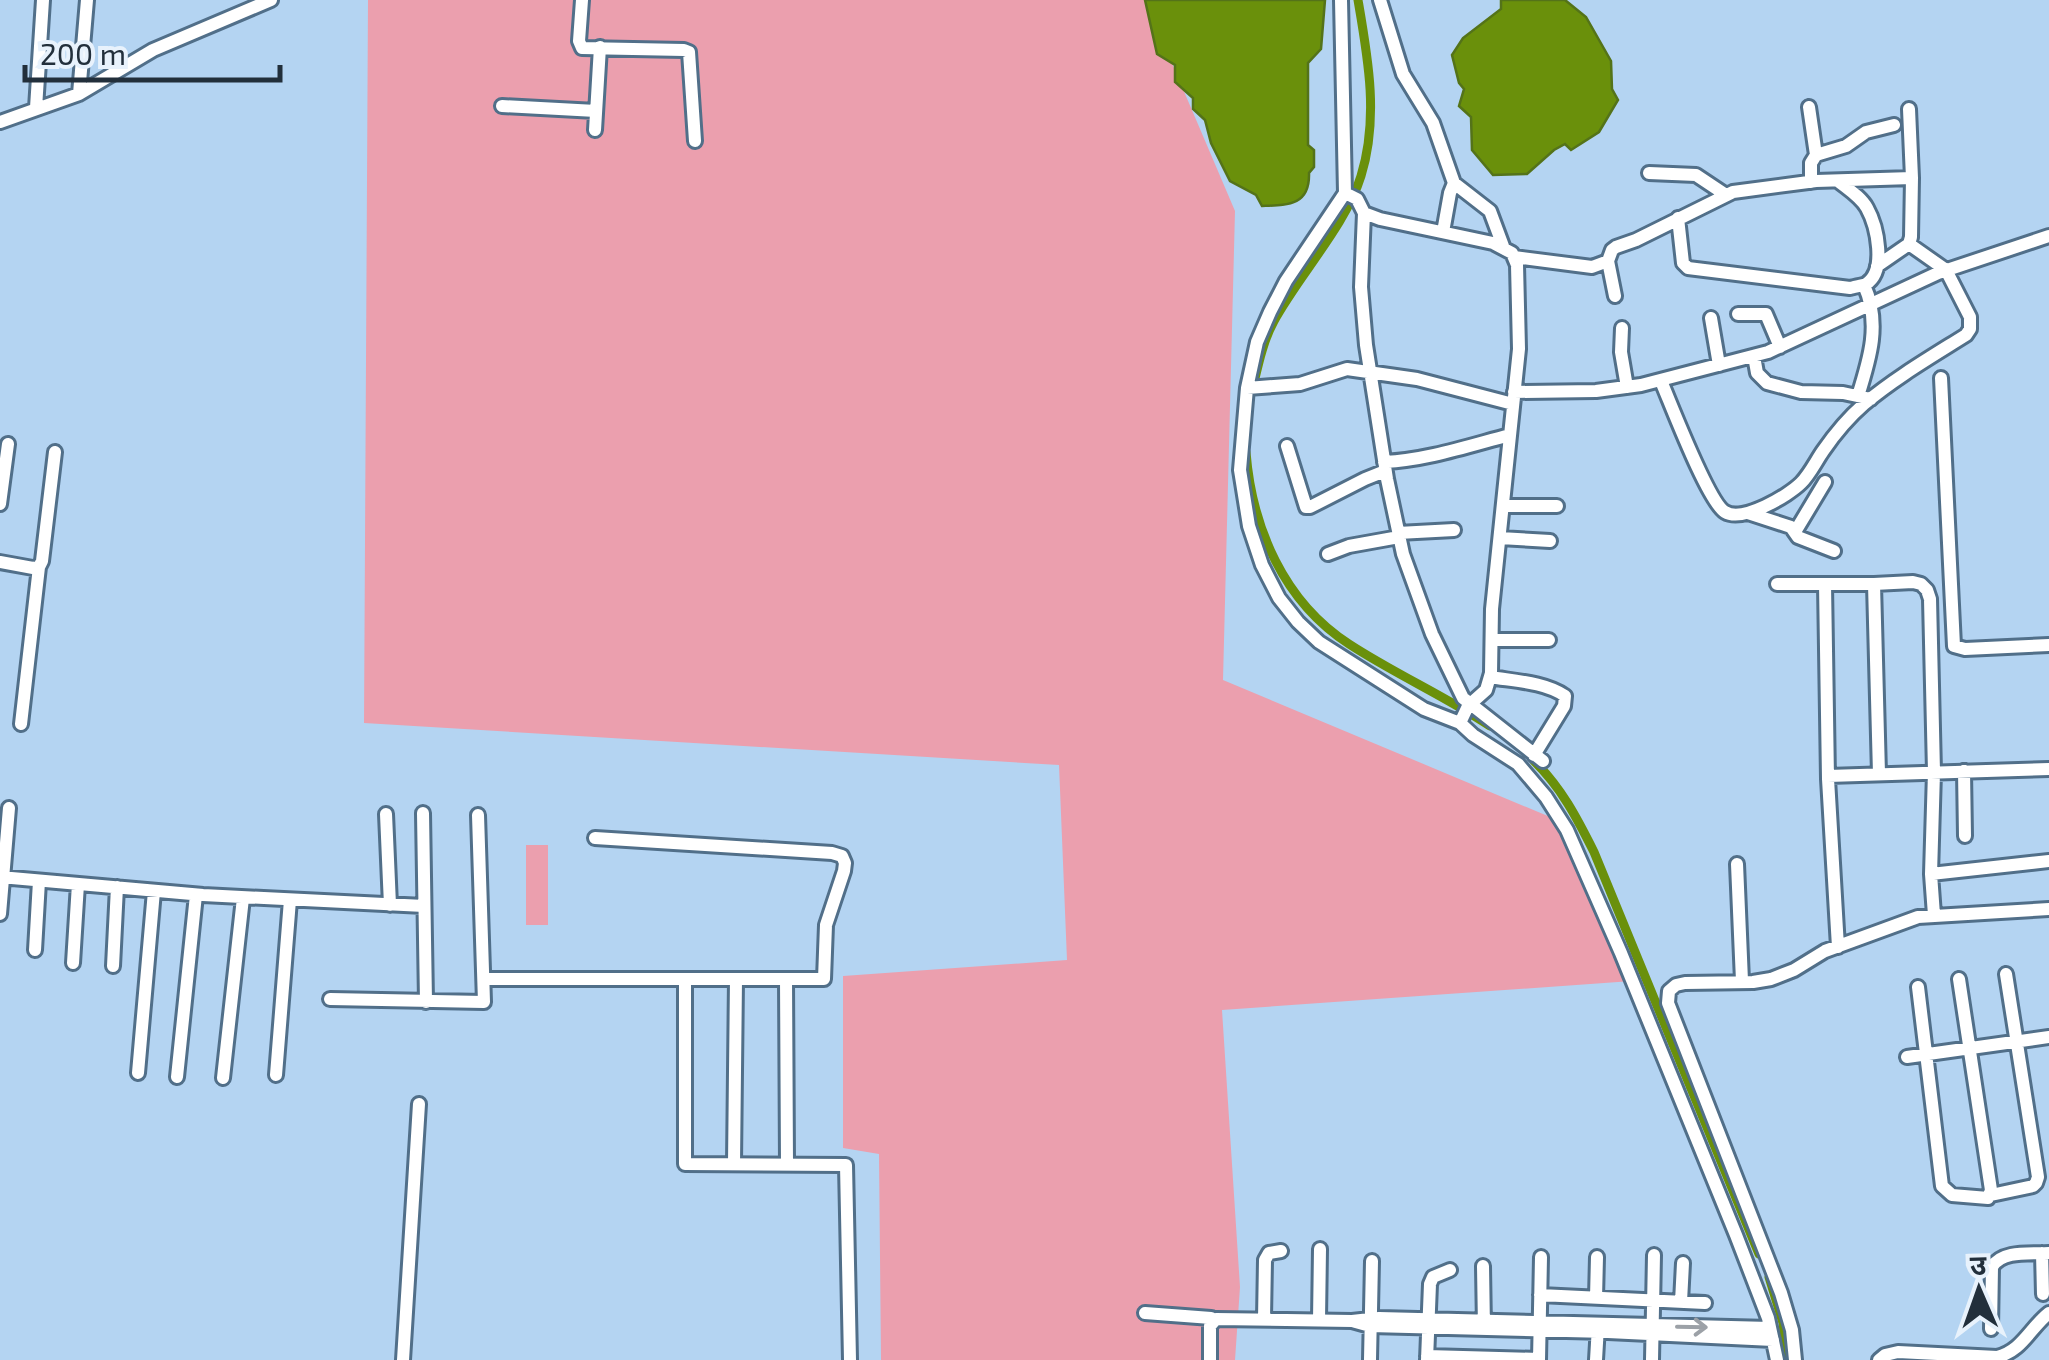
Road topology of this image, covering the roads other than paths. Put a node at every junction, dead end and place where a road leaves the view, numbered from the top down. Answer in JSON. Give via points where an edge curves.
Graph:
{"nodes":[{"id":1,"x":43,"y":0,"type":"edge"},
{"id":2,"x":87,"y":0,"type":"edge"},
{"id":3,"x":272,"y":0,"type":"edge"},
{"id":4,"x":582,"y":0,"type":"edge"},
{"id":5,"x":1341,"y":0,"type":"edge"},
{"id":6,"x":1380,"y":0,"type":"edge"},
{"id":7,"x":600,"y":47,"type":"junction"},
{"id":8,"x":79,"y":94,"type":"junction"},
{"id":9,"x":502,"y":106,"type":"dead end"},
{"id":10,"x":1810,"y":107,"type":"dead end"},
{"id":11,"x":36,"y":108,"type":"junction"},
{"id":12,"x":1910,"y":108,"type":"dead end"},
{"id":13,"x":596,"y":111,"type":"junction"},
{"id":14,"x":0,"y":122,"type":"edge"},
{"id":15,"x":1894,"y":126,"type":"dead end"},
{"id":16,"x":595,"y":130,"type":"dead end"},
{"id":17,"x":695,"y":140,"type":"dead end"},
{"id":18,"x":1816,"y":155,"type":"junction"},
{"id":19,"x":1649,"y":173,"type":"dead end"},
{"id":20,"x":1912,"y":178,"type":"junction"},
{"id":21,"x":1838,"y":180,"type":"junction"},
{"id":22,"x":1454,"y":182,"type":"junction"},
{"id":23,"x":1811,"y":182,"type":"junction"},
{"id":24,"x":1726,"y":194,"type":"junction"},
{"id":25,"x":1350,"y":195,"type":"junction"},
{"id":26,"x":1364,"y":213,"type":"junction"},
{"id":27,"x":1678,"y":218,"type":"junction"},
{"id":28,"x":1444,"y":232,"type":"junction"},
{"id":29,"x":2049,"y":236,"type":"edge"},
{"id":30,"x":1909,"y":244,"type":"junction"},
{"id":31,"x":1503,"y":246,"type":"junction"},
{"id":32,"x":1514,"y":258,"type":"junction"},
{"id":33,"x":1608,"y":261,"type":"junction"},
{"id":34,"x":1877,"y":266,"type":"junction"},
{"id":35,"x":1946,"y":270,"type":"junction"},
{"id":36,"x":1864,"y":285,"type":"junction"},
{"id":37,"x":1615,"y":296,"type":"dead end"},
{"id":38,"x":1872,"y":303,"type":"junction"},
{"id":39,"x":1738,"y":314,"type":"dead end"},
{"id":40,"x":1711,"y":318,"type":"dead end"},
{"id":41,"x":1622,"y":328,"type":"dead end"},
{"id":42,"x":1780,"y":346,"type":"junction"},
{"id":43,"x":1754,"y":356,"type":"junction"},
{"id":44,"x":1719,"y":366,"type":"junction"},
{"id":45,"x":1370,"y":370,"type":"junction"},
{"id":46,"x":1942,"y":378,"type":"dead end"},
{"id":47,"x":1661,"y":381,"type":"junction"},
{"id":48,"x":1252,"y":387,"type":"junction"},
{"id":49,"x":1627,"y":387,"type":"junction"},
{"id":50,"x":1865,"y":397,"type":"junction"},
{"id":51,"x":1514,"y":398,"type":"junction"},
{"id":52,"x":1510,"y":435,"type":"junction"},
{"id":53,"x":8,"y":444,"type":"dead end"},
{"id":54,"x":1287,"y":446,"type":"dead end"},
{"id":55,"x":55,"y":452,"type":"dead end"},
{"id":56,"x":1385,"y":466,"type":"junction"},
{"id":57,"x":1826,"y":482,"type":"dead end"},
{"id":58,"x":0,"y":504,"type":"edge"},
{"id":59,"x":1503,"y":506,"type":"junction"},
{"id":60,"x":1557,"y":506,"type":"dead end"},
{"id":61,"x":1748,"y":513,"type":"junction"},
{"id":62,"x":1454,"y":530,"type":"dead end"},
{"id":63,"x":1795,"y":532,"type":"junction"},
{"id":64,"x":1399,"y":535,"type":"junction"},
{"id":65,"x":1500,"y":538,"type":"junction"},
{"id":66,"x":1550,"y":541,"type":"dead end"},
{"id":67,"x":1834,"y":552,"type":"dead end"},
{"id":68,"x":1328,"y":554,"type":"dead end"},
{"id":69,"x":0,"y":562,"type":"edge"},
{"id":70,"x":39,"y":567,"type":"junction"},
{"id":71,"x":1777,"y":584,"type":"dead end"},
{"id":72,"x":1825,"y":584,"type":"junction"},
{"id":73,"x":1874,"y":584,"type":"junction"},
{"id":74,"x":1492,"y":640,"type":"junction"},
{"id":75,"x":1548,"y":640,"type":"dead end"},
{"id":76,"x":2049,"y":645,"type":"edge"},
{"id":77,"x":1490,"y":677,"type":"junction"},
{"id":78,"x":1466,"y":712,"type":"junction"},
{"id":79,"x":21,"y":724,"type":"dead end"},
{"id":80,"x":2049,"y":769,"type":"edge"},
{"id":81,"x":1964,"y":771,"type":"junction"},
{"id":82,"x":1934,"y":772,"type":"junction"},
{"id":83,"x":1879,"y":774,"type":"junction"},
{"id":84,"x":1828,"y":776,"type":"junction"},
{"id":85,"x":9,"y":808,"type":"dead end"},
{"id":86,"x":422,"y":813,"type":"dead end"},
{"id":87,"x":386,"y":814,"type":"dead end"},
{"id":88,"x":478,"y":815,"type":"dead end"},
{"id":89,"x":1965,"y":836,"type":"dead end"},
{"id":90,"x":595,"y":838,"type":"dead end"},
{"id":91,"x":2049,"y":861,"type":"edge"},
{"id":92,"x":1737,"y":864,"type":"dead end"},
{"id":93,"x":1932,"y":874,"type":"junction"},
{"id":94,"x":2,"y":877,"type":"edge"},
{"id":95,"x":38,"y":881,"type":"junction"},
{"id":96,"x":78,"y":884,"type":"junction"},
{"id":97,"x":117,"y":888,"type":"junction"},
{"id":98,"x":154,"y":891,"type":"junction"},
{"id":99,"x":196,"y":894,"type":"junction"},
{"id":100,"x":243,"y":898,"type":"junction"},
{"id":101,"x":290,"y":900,"type":"junction"},
{"id":102,"x":390,"y":905,"type":"junction"},
{"id":103,"x":424,"y":906,"type":"junction"},
{"id":104,"x":2049,"y":909,"type":"edge"},
{"id":105,"x":0,"y":914,"type":"edge"},
{"id":106,"x":1934,"y":915,"type":"junction"},
{"id":107,"x":1838,"y":947,"type":"junction"},
{"id":108,"x":34,"y":950,"type":"dead end"},
{"id":109,"x":74,"y":963,"type":"dead end"},
{"id":110,"x":113,"y":966,"type":"dead end"},
{"id":111,"x":2006,"y":974,"type":"dead end"},
{"id":112,"x":485,"y":979,"type":"junction"},
{"id":113,"x":786,"y":979,"type":"junction"},
{"id":114,"x":1959,"y":979,"type":"dead end"},
{"id":115,"x":685,"y":980,"type":"junction"},
{"id":116,"x":736,"y":980,"type":"junction"},
{"id":117,"x":1742,"y":982,"type":"junction"},
{"id":118,"x":1918,"y":987,"type":"dead end"},
{"id":119,"x":330,"y":1000,"type":"dead end"},
{"id":120,"x":426,"y":1002,"type":"junction"},
{"id":121,"x":2049,"y":1038,"type":"edge"},
{"id":122,"x":2016,"y":1042,"type":"junction"},
{"id":123,"x":1970,"y":1048,"type":"junction"},
{"id":124,"x":1927,"y":1054,"type":"junction"},
{"id":125,"x":1907,"y":1057,"type":"dead end"},
{"id":126,"x":138,"y":1073,"type":"dead end"},
{"id":127,"x":276,"y":1075,"type":"dead end"},
{"id":128,"x":177,"y":1077,"type":"dead end"},
{"id":129,"x":223,"y":1078,"type":"dead end"},
{"id":130,"x":419,"y":1104,"type":"dead end"},
{"id":131,"x":734,"y":1164,"type":"junction"},
{"id":132,"x":787,"y":1164,"type":"junction"},
{"id":133,"x":1991,"y":1195,"type":"junction"},
{"id":134,"x":1320,"y":1249,"type":"dead end"},
{"id":135,"x":1280,"y":1251,"type":"dead end"},
{"id":136,"x":2046,"y":1253,"type":"edge"},
{"id":137,"x":1654,"y":1254,"type":"dead end"},
{"id":138,"x":1597,"y":1257,"type":"dead end"},
{"id":139,"x":1541,"y":1258,"type":"dead end"},
{"id":140,"x":1372,"y":1261,"type":"dead end"},
{"id":141,"x":1683,"y":1263,"type":"dead end"},
{"id":142,"x":1484,"y":1266,"type":"dead end"},
{"id":143,"x":1450,"y":1270,"type":"dead end"},
{"id":144,"x":2043,"y":1294,"type":"dead end"},
{"id":145,"x":1540,"y":1296,"type":"junction"},
{"id":146,"x":1596,"y":1298,"type":"junction"},
{"id":147,"x":1654,"y":1300,"type":"junction"},
{"id":148,"x":1681,"y":1302,"type":"junction"},
{"id":149,"x":1705,"y":1303,"type":"dead end"},
{"id":150,"x":1145,"y":1313,"type":"dead end"},
{"id":151,"x":2049,"y":1313,"type":"edge"},
{"id":152,"x":1264,"y":1319,"type":"junction"},
{"id":153,"x":1318,"y":1320,"type":"junction"},
{"id":154,"x":1212,"y":1322,"type":"junction"},
{"id":155,"x":1370,"y":1322,"type":"junction"},
{"id":156,"x":1429,"y":1323,"type":"junction"},
{"id":157,"x":1484,"y":1325,"type":"junction"},
{"id":158,"x":1540,"y":1326,"type":"junction"},
{"id":159,"x":1598,"y":1328,"type":"junction"},
{"id":160,"x":1991,"y":1329,"type":"dead end"},
{"id":161,"x":1653,"y":1330,"type":"junction"},
{"id":162,"x":1771,"y":1334,"type":"junction"},
{"id":163,"x":1427,"y":1358,"type":"edge"},
{"id":164,"x":1483,"y":1359,"type":"edge"},
{"id":165,"x":1539,"y":1359,"type":"edge"},
{"id":166,"x":403,"y":1360,"type":"edge"},
{"id":167,"x":850,"y":1360,"type":"edge"},
{"id":168,"x":1210,"y":1360,"type":"edge"},
{"id":169,"x":1370,"y":1360,"type":"edge"},
{"id":170,"x":1596,"y":1360,"type":"edge"},
{"id":171,"x":1652,"y":1360,"type":"edge"},
{"id":172,"x":1777,"y":1360,"type":"edge"},
{"id":173,"x":1795,"y":1360,"type":"edge"},
{"id":174,"x":1879,"y":1360,"type":"edge"}],
"edges":[{"from":1,"to":11,"type":"street"},
{"from":2,"to":8,"type":"street"},
{"from":3,"to":8,"type":"street","via":[[154,50]]},
{"from":4,"to":7,"type":"street","via":[[581,46]]},
{"from":5,"to":25,"type":"street"},
{"from":6,"to":22,"type":"street","via":[[1403,74],[1434,124]]},
{"from":7,"to":13,"type":"street"},
{"from":7,"to":17,"type":"street","via":[[689,52]]},
{"from":8,"to":11,"type":"street"},
{"from":9,"to":13,"type":"street"},
{"from":10,"to":18,"type":"street"},
{"from":11,"to":14,"type":"street"},
{"from":12,"to":20,"type":"street"},
{"from":13,"to":16,"type":"street"},
{"from":15,"to":18,"type":"street"},
{"from":18,"to":23,"type":"street"},
{"from":19,"to":24,"type":"street","via":[[1696,175]]},
{"from":20,"to":21,"type":"street"},
{"from":20,"to":30,"type":"street"},
{"from":21,"to":23,"type":"street"},
{"from":21,"to":34,"type":"street","via":[[1867,208],[1877,231]]},
{"from":22,"to":28,"type":"street"},
{"from":22,"to":31,"type":"street","via":[[1488,209]]},
{"from":23,"to":24,"type":"street"},
{"from":24,"to":27,"type":"street"},
{"from":25,"to":26,"type":"street"},
{"from":25,"to":48,"type":"street","via":[[1270,312],[1257,342]]},
{"from":26,"to":28,"type":"street"},
{"from":26,"to":45,"type":"street"},
{"from":27,"to":33,"type":"street","via":[[1616,247]]},
{"from":27,"to":36,"type":"street","via":[[1688,268]]},
{"from":28,"to":31,"type":"street"},
{"from":29,"to":35,"type":"street"},
{"from":30,"to":34,"type":"street"},
{"from":30,"to":35,"type":"street"},
{"from":31,"to":32,"type":"street"},
{"from":32,"to":33,"type":"street","via":[[1592,267]]},
{"from":32,"to":51,"type":"street"},
{"from":33,"to":37,"type":"street"},
{"from":34,"to":36,"type":"street"},
{"from":35,"to":38,"type":"street"},
{"from":35,"to":50,"type":"street","via":[[1970,329]]},
{"from":36,"to":38,"type":"street"},
{"from":38,"to":42,"type":"street"},
{"from":38,"to":50,"type":"street"},
{"from":39,"to":42,"type":"street","via":[[1766,314]]},
{"from":40,"to":44,"type":"street"},
{"from":41,"to":49,"type":"street"},
{"from":42,"to":43,"type":"street"},
{"from":43,"to":44,"type":"street"},
{"from":43,"to":50,"type":"street","via":[[1767,383]]},
{"from":44,"to":47,"type":"street"},
{"from":45,"to":48,"type":"street"},
{"from":45,"to":51,"type":"street"},
{"from":45,"to":56,"type":"street"},
{"from":46,"to":76,"type":"street","via":[[1954,646]]},
{"from":47,"to":49,"type":"street"},
{"from":47,"to":61,"type":"street","via":[[1720,508]]},
{"from":48,"to":78,"type":"street","via":[[1240,470],[1248,526],[1279,598],[1319,642],[1424,709]]},
{"from":49,"to":51,"type":"street"},
{"from":50,"to":61,"type":"street","via":[[1800,484]]},
{"from":51,"to":52,"type":"street"},
{"from":52,"to":56,"type":"street"},
{"from":52,"to":59,"type":"street"},
{"from":53,"to":58,"type":"street"},
{"from":54,"to":56,"type":"street","via":[[1306,507]]},
{"from":55,"to":70,"type":"street"},
{"from":56,"to":64,"type":"street"},
{"from":57,"to":63,"type":"street"},
{"from":59,"to":60,"type":"street"},
{"from":59,"to":65,"type":"street"},
{"from":61,"to":63,"type":"street"},
{"from":62,"to":64,"type":"street"},
{"from":63,"to":67,"type":"street"},
{"from":64,"to":68,"type":"street"},
{"from":64,"to":78,"type":"street"},
{"from":65,"to":66,"type":"street"},
{"from":65,"to":74,"type":"street"},
{"from":69,"to":70,"type":"street"},
{"from":70,"to":79,"type":"street"},
{"from":71,"to":72,"type":"street"},
{"from":72,"to":73,"type":"street"},
{"from":72,"to":84,"type":"street"},
{"from":73,"to":82,"type":"street","via":[[1921,584],[1930,598]]},
{"from":73,"to":83,"type":"street"},
{"from":74,"to":75,"type":"street"},
{"from":74,"to":77,"type":"street"},
{"from":77,"to":78,"type":"street"},
{"from":77,"to":78,"type":"street","via":[[1565,696],[1538,758]]},
{"from":78,"to":162,"type":"street","via":[[1473,735],[1518,764],[1567,830]]},
{"from":80,"to":81,"type":"street"},
{"from":81,"to":82,"type":"street"},
{"from":81,"to":89,"type":"street"},
{"from":82,"to":83,"type":"street"},
{"from":82,"to":93,"type":"street"},
{"from":83,"to":84,"type":"street"},
{"from":84,"to":107,"type":"street"},
{"from":85,"to":94,"type":"street"},
{"from":86,"to":103,"type":"street"},
{"from":87,"to":102,"type":"street"},
{"from":88,"to":112,"type":"street"},
{"from":90,"to":113,"type":"street","via":[[842,856],[844,871],[826,926],[824,979]]},
{"from":91,"to":93,"type":"street"},
{"from":92,"to":117,"type":"street"},
{"from":93,"to":106,"type":"street"},
{"from":94,"to":95,"type":"street"},
{"from":94,"to":105,"type":"street"},
{"from":95,"to":96,"type":"street"},
{"from":95,"to":108,"type":"street"},
{"from":96,"to":97,"type":"street"},
{"from":96,"to":109,"type":"street"},
{"from":97,"to":98,"type":"street"},
{"from":97,"to":110,"type":"street"},
{"from":98,"to":99,"type":"street"},
{"from":98,"to":126,"type":"street"},
{"from":99,"to":100,"type":"street"},
{"from":99,"to":128,"type":"street"},
{"from":100,"to":101,"type":"street"},
{"from":100,"to":129,"type":"street"},
{"from":101,"to":102,"type":"street"},
{"from":101,"to":127,"type":"street"},
{"from":102,"to":103,"type":"street"},
{"from":103,"to":120,"type":"street"},
{"from":104,"to":106,"type":"street"},
{"from":106,"to":107,"type":"street"},
{"from":107,"to":117,"type":"street","via":[[1770,979]]},
{"from":111,"to":122,"type":"street"},
{"from":112,"to":115,"type":"street"},
{"from":112,"to":120,"type":"street","via":[[484,1002]]},
{"from":113,"to":116,"type":"street"},
{"from":113,"to":132,"type":"street"},
{"from":114,"to":123,"type":"street"},
{"from":115,"to":116,"type":"street"},
{"from":115,"to":131,"type":"street","via":[[686,1164]]},
{"from":116,"to":131,"type":"street"},
{"from":117,"to":173,"type":"street","via":[[1685,983],[1669,991],[1668,1003],[1782,1293]]},
{"from":118,"to":124,"type":"street"},
{"from":119,"to":120,"type":"street"},
{"from":121,"to":122,"type":"street"},
{"from":122,"to":123,"type":"street"},
{"from":122,"to":133,"type":"street","via":[[2038,1177],[2032,1186]]},
{"from":123,"to":124,"type":"street"},
{"from":123,"to":133,"type":"street"},
{"from":124,"to":125,"type":"street"},
{"from":124,"to":133,"type":"street","via":[[1942,1186],[1952,1194]]},
{"from":130,"to":166,"type":"street"},
{"from":131,"to":132,"type":"street"},
{"from":132,"to":167,"type":"street","via":[[846,1165]]},
{"from":134,"to":153,"type":"street"},
{"from":135,"to":152,"type":"street","via":[[1265,1260]]},
{"from":136,"to":144,"type":"street"},
{"from":136,"to":160,"type":"street","via":[[1995,1261]]},
{"from":137,"to":147,"type":"street"},
{"from":138,"to":146,"type":"street"},
{"from":139,"to":145,"type":"street"},
{"from":140,"to":155,"type":"street"},
{"from":141,"to":148,"type":"street"},
{"from":142,"to":157,"type":"street"},
{"from":143,"to":156,"type":"street","via":[[1430,1284]]},
{"from":145,"to":146,"type":"street"},
{"from":145,"to":158,"type":"street"},
{"from":146,"to":147,"type":"street"},
{"from":147,"to":148,"type":"street"},
{"from":147,"to":161,"type":"street"},
{"from":148,"to":149,"type":"street"},
{"from":150,"to":154,"type":"street"},
{"from":151,"to":174,"type":"street","via":[[2008,1354],[1898,1352]]},
{"from":152,"to":153,"type":"street"},
{"from":152,"to":154,"type":"street"},
{"from":153,"to":155,"type":"street"},
{"from":154,"to":168,"type":"street"},
{"from":155,"to":156,"type":"street"},
{"from":155,"to":169,"type":"street"},
{"from":156,"to":157,"type":"street"},
{"from":156,"to":163,"type":"street"},
{"from":157,"to":158,"type":"street"},
{"from":158,"to":159,"type":"street"},
{"from":158,"to":165,"type":"street"},
{"from":159,"to":161,"type":"street"},
{"from":159,"to":170,"type":"street"},
{"from":161,"to":162,"type":"street"},
{"from":161,"to":171,"type":"street"},
{"from":162,"to":172,"type":"street"},
{"from":163,"to":164,"type":"street"},
{"from":164,"to":165,"type":"street"}]}
